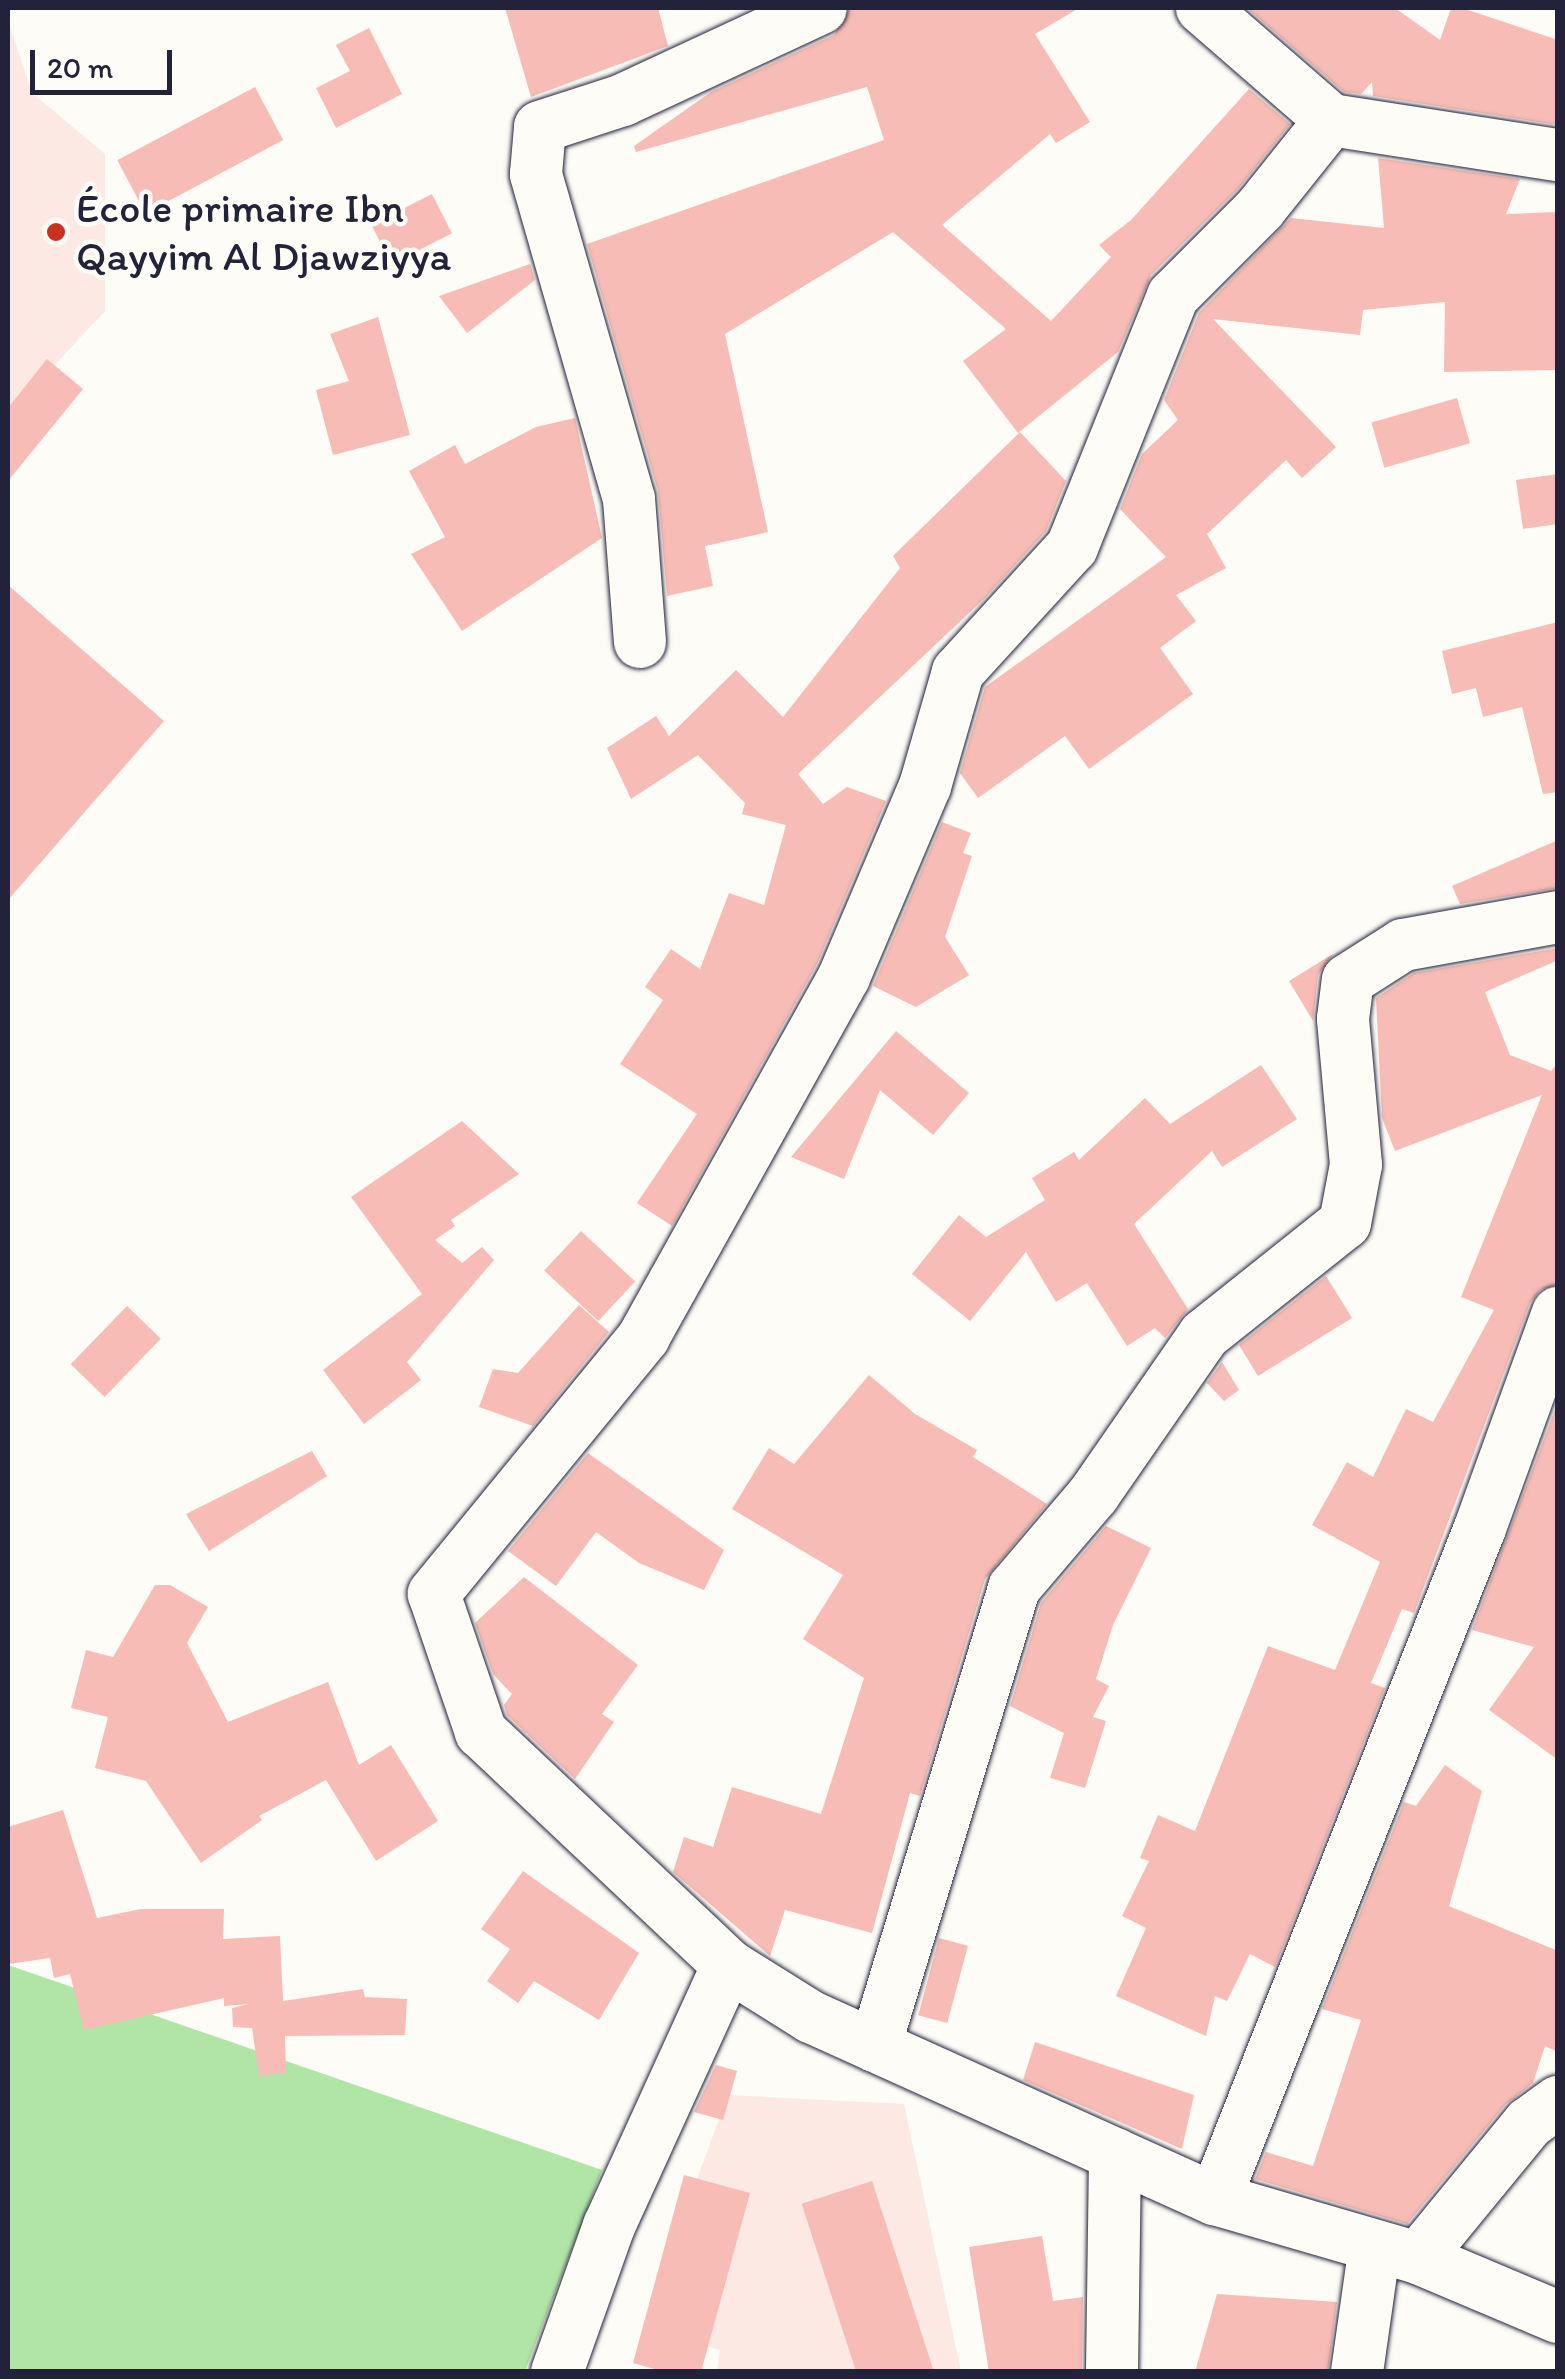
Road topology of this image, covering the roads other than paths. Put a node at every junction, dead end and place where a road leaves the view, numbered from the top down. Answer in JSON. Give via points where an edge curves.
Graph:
{"nodes":[{"id":1,"x":821,"y":8,"type":"edge"},
{"id":2,"x":1202,"y":8,"type":"edge"},
{"id":3,"x":1331,"y":120,"type":"junction"},
{"id":4,"x":1558,"y":154,"type":"edge"},
{"id":5,"x":640,"y":642,"type":"dead end"},
{"id":6,"x":1558,"y":917,"type":"edge"},
{"id":7,"x":1558,"y":1313,"type":"edge"},
{"id":8,"x":728,"y":1966,"type":"junction"},
{"id":9,"x":875,"y":2046,"type":"junction"},
{"id":10,"x":1548,"y":2103,"type":"edge"},
{"id":11,"x":1114,"y":2154,"type":"junction"},
{"id":12,"x":1215,"y":2199,"type":"junction"},
{"id":13,"x":1396,"y":2252,"type":"junction"},
{"id":14,"x":1558,"y":2317,"type":"edge"},
{"id":15,"x":557,"y":2372,"type":"edge"},
{"id":16,"x":1112,"y":2372,"type":"edge"},
{"id":17,"x":1357,"y":2372,"type":"edge"}],
"edges":[{"from":1,"to":5,"type":"street","via":[[624,100],[540,128],[536,174],[629,499]]},
{"from":2,"to":3,"type":"street"},
{"from":3,"to":4,"type":"street"},
{"from":3,"to":8,"type":"street","via":[[1260,208],[1173,296],[1072,547],[958,672],[925,786],[844,977],[644,1337],[434,1594],[482,1732]]},
{"from":6,"to":9,"type":"street","via":[[1403,945],[1348,980],[1342,1019],[1356,1165],[1345,1223],[1204,1335],[1094,1494],[1014,1588]]},
{"from":7,"to":12,"type":"street"},
{"from":8,"to":9,"type":"street","via":[[811,2017]]},
{"from":8,"to":15,"type":"street","via":[[609,2226]]},
{"from":9,"to":11,"type":"street"},
{"from":10,"to":13,"type":"street"},
{"from":11,"to":12,"type":"street"},
{"from":11,"to":16,"type":"street"},
{"from":12,"to":13,"type":"street"},
{"from":13,"to":14,"type":"street"},
{"from":13,"to":17,"type":"street"}]}
